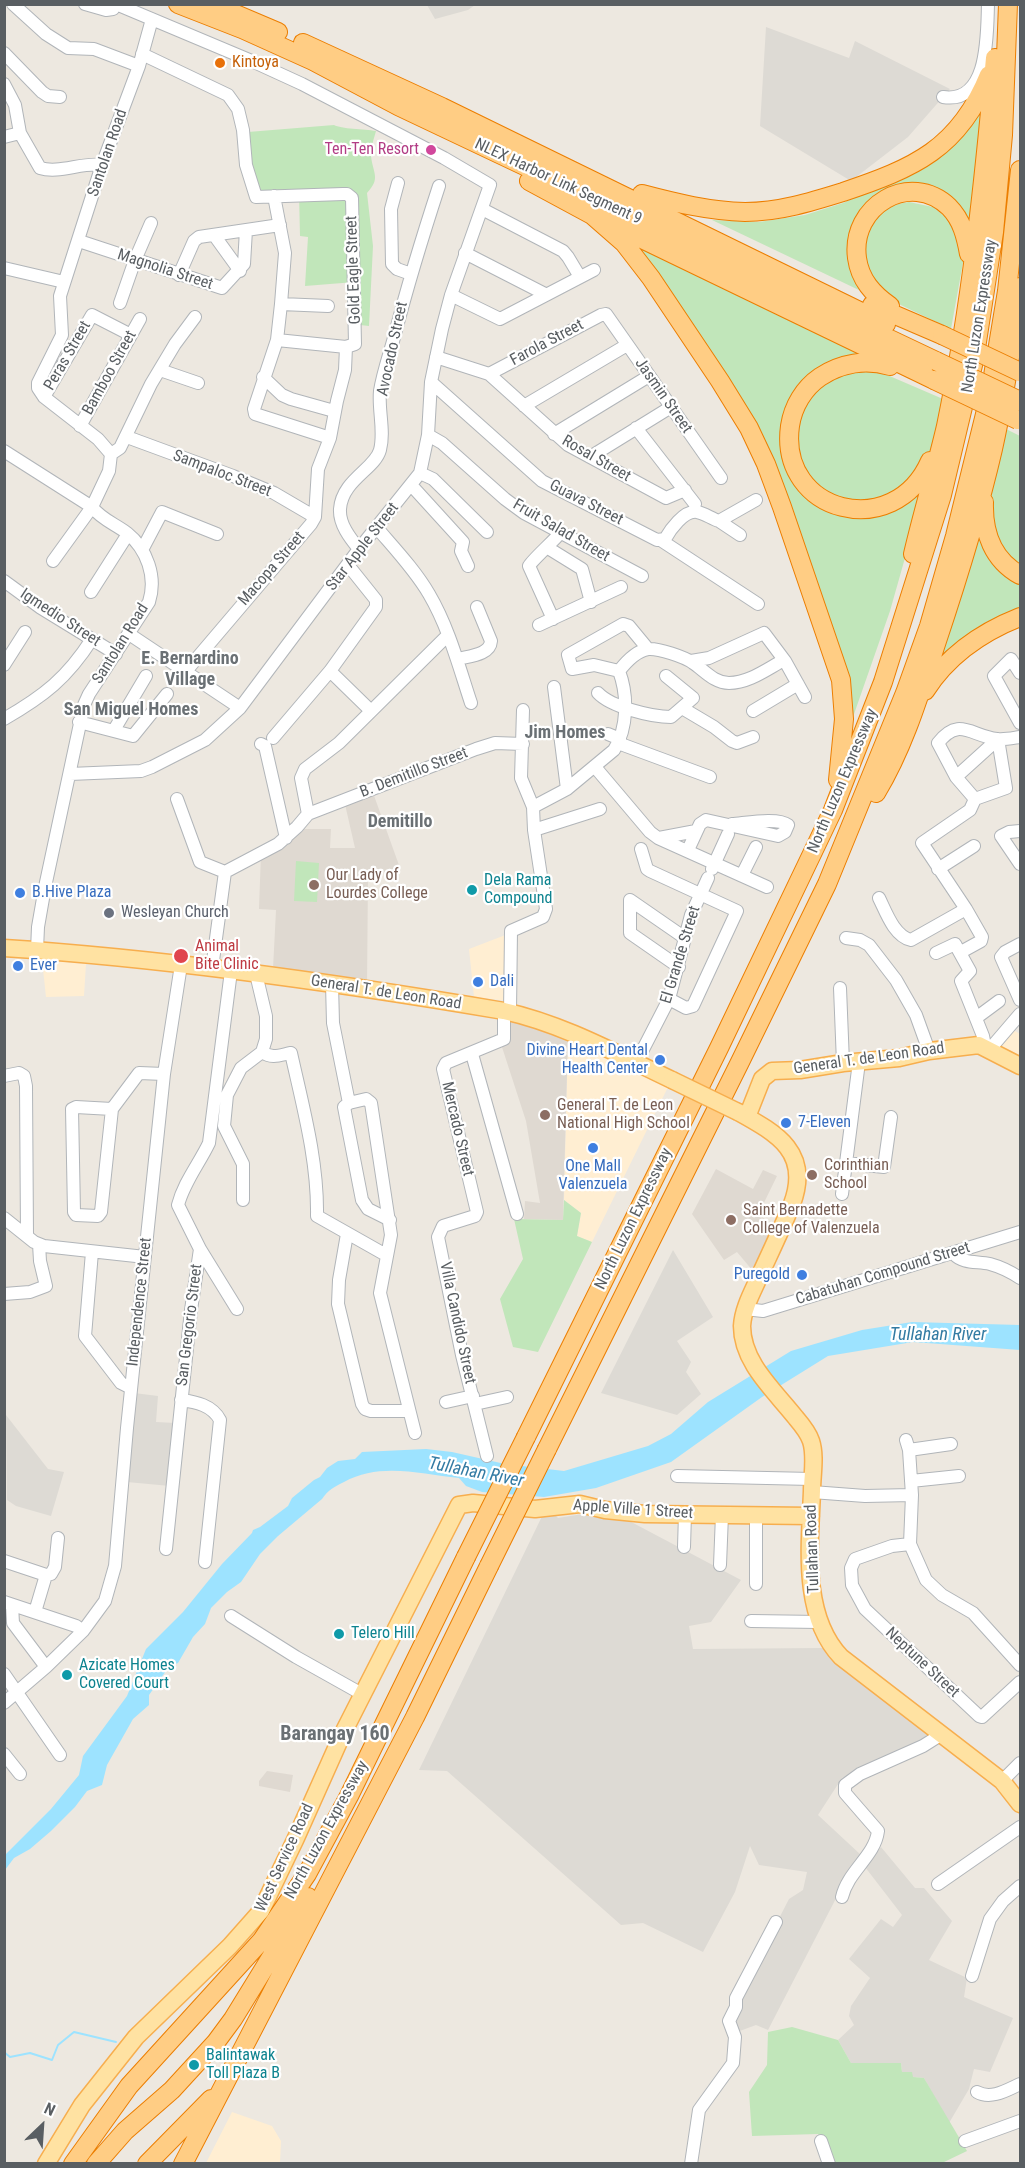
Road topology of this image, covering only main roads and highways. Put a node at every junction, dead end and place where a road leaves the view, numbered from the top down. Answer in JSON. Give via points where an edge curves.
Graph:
{"nodes":[{"id":1,"x":178,"y":4,"type":"edge"},
{"id":2,"x":212,"y":4,"type":"edge"},
{"id":3,"x":1001,"y":4,"type":"edge"},
{"id":4,"x":1008,"y":4,"type":"edge"},
{"id":5,"x":998,"y":35,"type":"junction"},
{"id":6,"x":398,"y":106,"type":"junction"},
{"id":7,"x":442,"y":107,"type":"junction"},
{"id":8,"x":1020,"y":170,"type":"edge"},
{"id":9,"x":642,"y":194,"type":"junction"},
{"id":10,"x":592,"y":215,"type":"junction"},
{"id":11,"x":971,"y":273,"type":"junction"},
{"id":12,"x":1020,"y":287,"type":"edge"},
{"id":13,"x":1020,"y":319,"type":"edge"},
{"id":14,"x":1012,"y":342,"type":"junction"},
{"id":15,"x":939,"y":349,"type":"junction"},
{"id":16,"x":1020,"y":372,"type":"edge"},
{"id":17,"x":933,"y":380,"type":"junction"},
{"id":18,"x":1020,"y":388,"type":"edge"},
{"id":19,"x":1020,"y":400,"type":"edge"},
{"id":20,"x":1019,"y":421,"type":"edge"},
{"id":21,"x":945,"y":426,"type":"junction"},
{"id":22,"x":985,"y":480,"type":"junction"},
{"id":23,"x":1020,"y":575,"type":"edge"},
{"id":24,"x":1020,"y":616,"type":"edge"},
{"id":25,"x":897,"y":636,"type":"junction"},
{"id":26,"x":916,"y":705,"type":"junction"},
{"id":27,"x":833,"y":810,"type":"junction"},
{"id":28,"x":845,"y":843,"type":"junction"},
{"id":29,"x":4,"y":948,"type":"edge"},
{"id":30,"x":1020,"y":1066,"type":"edge"},
{"id":31,"x":742,"y":1115,"type":"junction"},
{"id":32,"x":754,"y":1366,"type":"joint"},
{"id":33,"x":457,"y":1506,"type":"joint"},
{"id":34,"x":811,"y":1516,"type":"junction"},
{"id":35,"x":1020,"y":1804,"type":"edge"},
{"id":36,"x":368,"y":1805,"type":"junction"},
{"id":37,"x":222,"y":2087,"type":"junction"},
{"id":38,"x":46,"y":2163,"type":"edge"},
{"id":39,"x":73,"y":2163,"type":"edge"},
{"id":40,"x":96,"y":2163,"type":"edge"},
{"id":41,"x":147,"y":2163,"type":"edge"},
{"id":42,"x":183,"y":2163,"type":"edge"}],
"edges":[{"from":1,"to":6,"type":"highway","name":"NLEX Harbor Link Segment 9","via":[[313,61]]},
{"from":2,"to":7,"type":"highway","name":"NLEX Harbor Link Segment 9"},
{"from":3,"to":5,"type":"highway"},
{"from":4,"to":25,"type":"highway","name":"North Luzon Expressway","via":[[1003,135],[975,361],[942,495]]},
{"from":5,"to":9,"type":"highway","via":[[989,77],[959,128],[927,157],[898,173],[813,201],[767,211],[705,209]]},
{"from":5,"to":11,"type":"highway"},
{"from":6,"to":10,"type":"highway"},
{"from":6,"to":15,"type":"highway","name":"NLEX Harbor Link Segment 9"},
{"from":7,"to":9,"type":"highway","via":[[498,125]]},
{"from":7,"to":15,"type":"highway","name":"NLEX Harbor Link Segment 9"},
{"from":8,"to":28,"type":"highway","name":"North Luzon Expressway","via":[[994,370],[956,536],[905,693]]},
{"from":9,"to":15,"type":"highway","via":[[883,310]]},
{"from":10,"to":17,"type":"highway"},
{"from":10,"to":27,"type":"highway","via":[[624,243],[651,278],[749,428],[766,465],[841,680],[843,738]]},
{"from":11,"to":15,"type":"highway","via":[[960,221],[936,198],[900,193],[886,198],[863,219],[855,248],[861,277],[879,298]]},
{"from":11,"to":21,"type":"highway"},
{"from":12,"to":14,"type":"highway"},
{"from":13,"to":14,"type":"highway"},
{"from":14,"to":22,"type":"highway"},
{"from":15,"to":16,"type":"highway","bridge":true},
{"from":15,"to":18,"type":"highway"},
{"from":15,"to":19,"type":"highway","bridge":true},
{"from":17,"to":20,"type":"highway","bridge":true},
{"from":17,"to":21,"type":"highway","via":[[883,364],[865,363],[840,366],[824,374],[802,394],[793,413],[789,441],[794,464],[805,484],[839,506],[871,509],[891,504],[921,478]]},
{"from":21,"to":25,"type":"highway"},
{"from":22,"to":23,"type":"highway","via":[[984,525],[990,544],[998,558]]},
{"from":22,"to":26,"type":"highway"},
{"from":24,"to":26,"type":"highway","via":[[966,646],[931,682]]},
{"from":25,"to":27,"type":"highway","name":"North Luzon Expressway"},
{"from":26,"to":28,"type":"highway","via":[[883,782]]},
{"from":27,"to":39,"type":"highway","name":"North Luzon Expressway","bridge":true,"via":[[709,1069],[307,1874],[262,1940],[129,2086]]},
{"from":28,"to":36,"type":"highway","name":"North Luzon Expressway","bridge":true,"via":[[740,1062]]},
{"from":29,"to":31,"type":"main road","name":"General T. de Leon Road","bridge":true,"via":[[212,968],[507,1011],[567,1031]]},
{"from":30,"to":31,"type":"main road","name":"General T. de Leon Road","via":[[978,1045],[900,1058],[772,1071],[762,1079]]},
{"from":31,"to":32,"type":"main road","name":"General T. de Leon Road","via":[[782,1139],[796,1160],[799,1176],[792,1204],[745,1309],[743,1335]]},
{"from":32,"to":34,"type":"main road","name":"Tullahan Road","via":[[811,1440]]},
{"from":33,"to":34,"type":"main road","name":"Apple Ville 1 Street","via":[[464,1503],[535,1509],[580,1504],[645,1514]]},
{"from":33,"to":38,"type":"main road","name":"West Service Road","via":[[362,1694],[261,1911],[136,2037],[82,2105]]},
{"from":34,"to":35,"type":"main road","name":"Tullahan Road","via":[[811,1576],[825,1636],[841,1656],[1002,1781]]},
{"from":36,"to":37,"type":"highway","name":"North Luzon Expressway"},
{"from":36,"to":40,"type":"highway","name":"North Luzon Expressway","via":[[233,2019],[195,2066]]},
{"from":37,"to":41,"type":"highway","name":"North Luzon Expressway"},
{"from":37,"to":42,"type":"highway","name":"North Luzon Expressway"}]}
